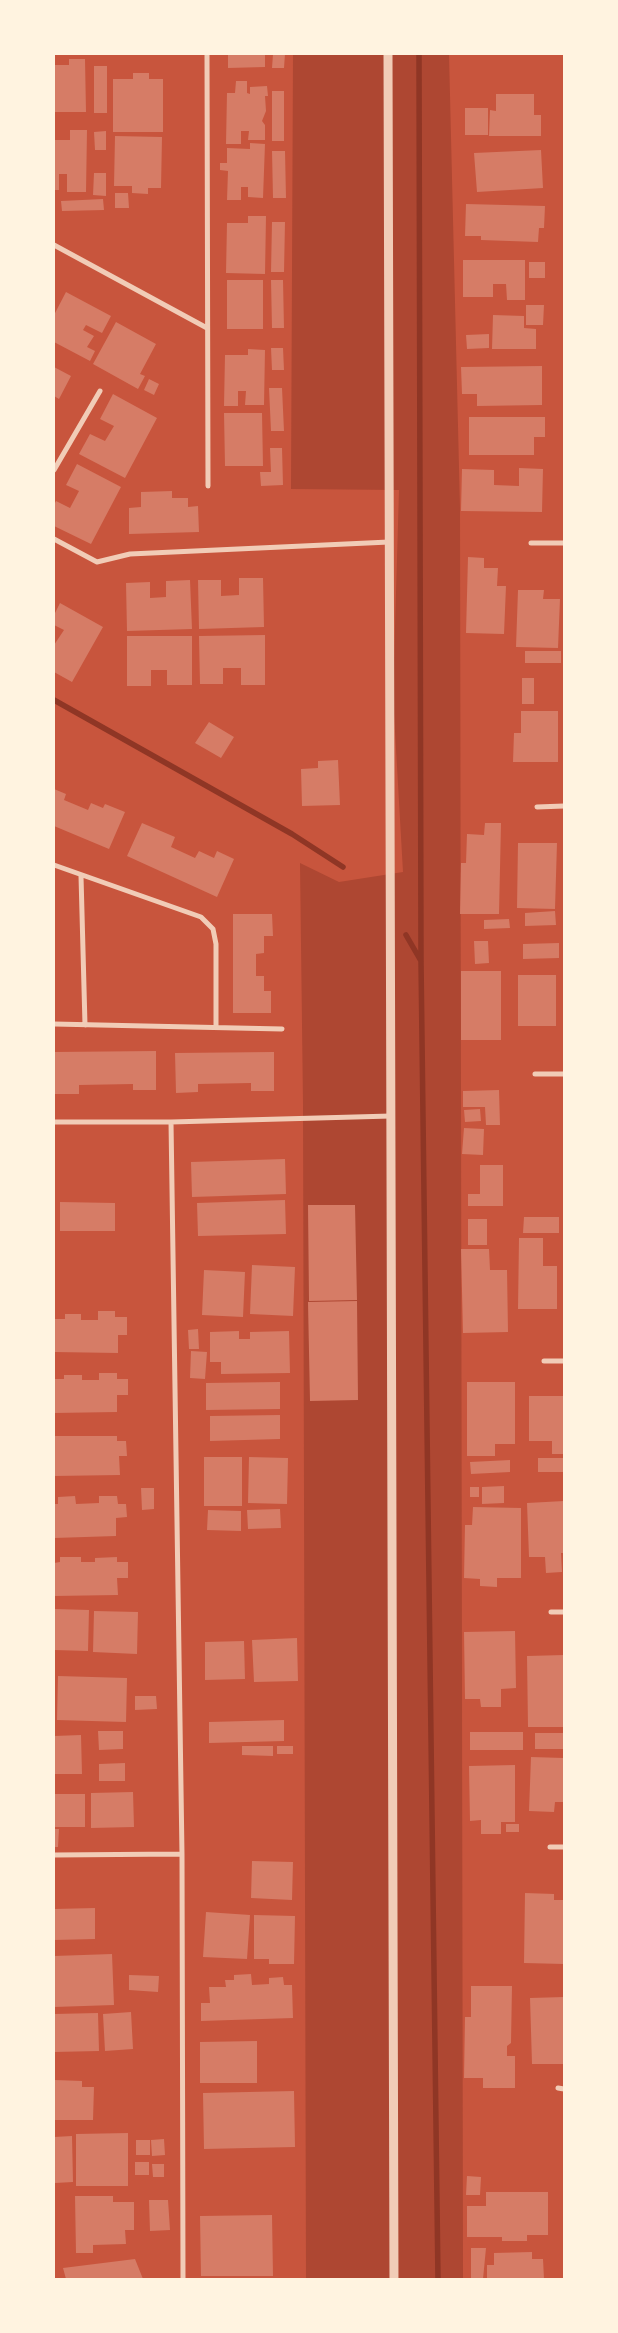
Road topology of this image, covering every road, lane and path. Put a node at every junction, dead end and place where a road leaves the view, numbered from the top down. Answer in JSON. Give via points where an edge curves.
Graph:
{"nodes":[{"id":1,"x":207,"y":54,"type":"edge"},
{"id":2,"x":388,"y":54,"type":"edge"},
{"id":3,"x":54,"y":245,"type":"edge"},
{"id":4,"x":207,"y":328,"type":"junction"},
{"id":5,"x":100,"y":391,"type":"dead end"},
{"id":6,"x":54,"y":470,"type":"edge"},
{"id":7,"x":208,"y":486,"type":"dead end"},
{"id":8,"x":54,"y":539,"type":"edge"},
{"id":9,"x":389,"y":542,"type":"junction"},
{"id":10,"x":531,"y":543,"type":"dead end"},
{"id":11,"x":564,"y":543,"type":"edge"},
{"id":12,"x":564,"y":806,"type":"edge"},
{"id":13,"x":537,"y":807,"type":"dead end"},
{"id":14,"x":54,"y":865,"type":"edge"},
{"id":15,"x":81,"y":876,"type":"junction"},
{"id":16,"x":54,"y":1024,"type":"edge"},
{"id":17,"x":85,"y":1025,"type":"junction"},
{"id":18,"x":216,"y":1027,"type":"junction"},
{"id":19,"x":282,"y":1029,"type":"dead end"},
{"id":20,"x":535,"y":1074,"type":"dead end"},
{"id":21,"x":564,"y":1074,"type":"edge"},
{"id":22,"x":391,"y":1116,"type":"junction"},
{"id":23,"x":54,"y":1122,"type":"edge"},
{"id":24,"x":172,"y":1122,"type":"junction"},
{"id":25,"x":544,"y":1361,"type":"dead end"},
{"id":26,"x":564,"y":1361,"type":"edge"},
{"id":27,"x":551,"y":1612,"type":"dead end"},
{"id":28,"x":564,"y":1612,"type":"edge"},
{"id":29,"x":550,"y":1847,"type":"dead end"},
{"id":30,"x":564,"y":1847,"type":"edge"},
{"id":31,"x":182,"y":1854,"type":"junction"},
{"id":32,"x":54,"y":1855,"type":"edge"},
{"id":33,"x":183,"y":2279,"type":"edge"},
{"id":34,"x":394,"y":2279,"type":"edge"}],
"edges":[{"from":1,"to":4,"type":"street"},
{"from":2,"to":9,"type":"street"},
{"from":3,"to":4,"type":"street"},
{"from":4,"to":7,"type":"street"},
{"from":5,"to":6,"type":"street"},
{"from":8,"to":9,"type":"street","via":[[96,562],[130,554]]},
{"from":9,"to":22,"type":"street"},
{"from":10,"to":11,"type":"street"},
{"from":12,"to":13,"type":"street"},
{"from":14,"to":15,"type":"street"},
{"from":15,"to":17,"type":"street"},
{"from":15,"to":18,"type":"street","via":[[201,917],[213,929],[216,944]]},
{"from":16,"to":17,"type":"street"},
{"from":17,"to":18,"type":"street"},
{"from":18,"to":19,"type":"street"},
{"from":20,"to":21,"type":"street"},
{"from":22,"to":24,"type":"street"},
{"from":22,"to":34,"type":"street"},
{"from":23,"to":24,"type":"street"},
{"from":24,"to":31,"type":"street"},
{"from":25,"to":26,"type":"street"},
{"from":27,"to":28,"type":"street"},
{"from":29,"to":30,"type":"street"},
{"from":31,"to":32,"type":"street"},
{"from":31,"to":33,"type":"street"}]}
